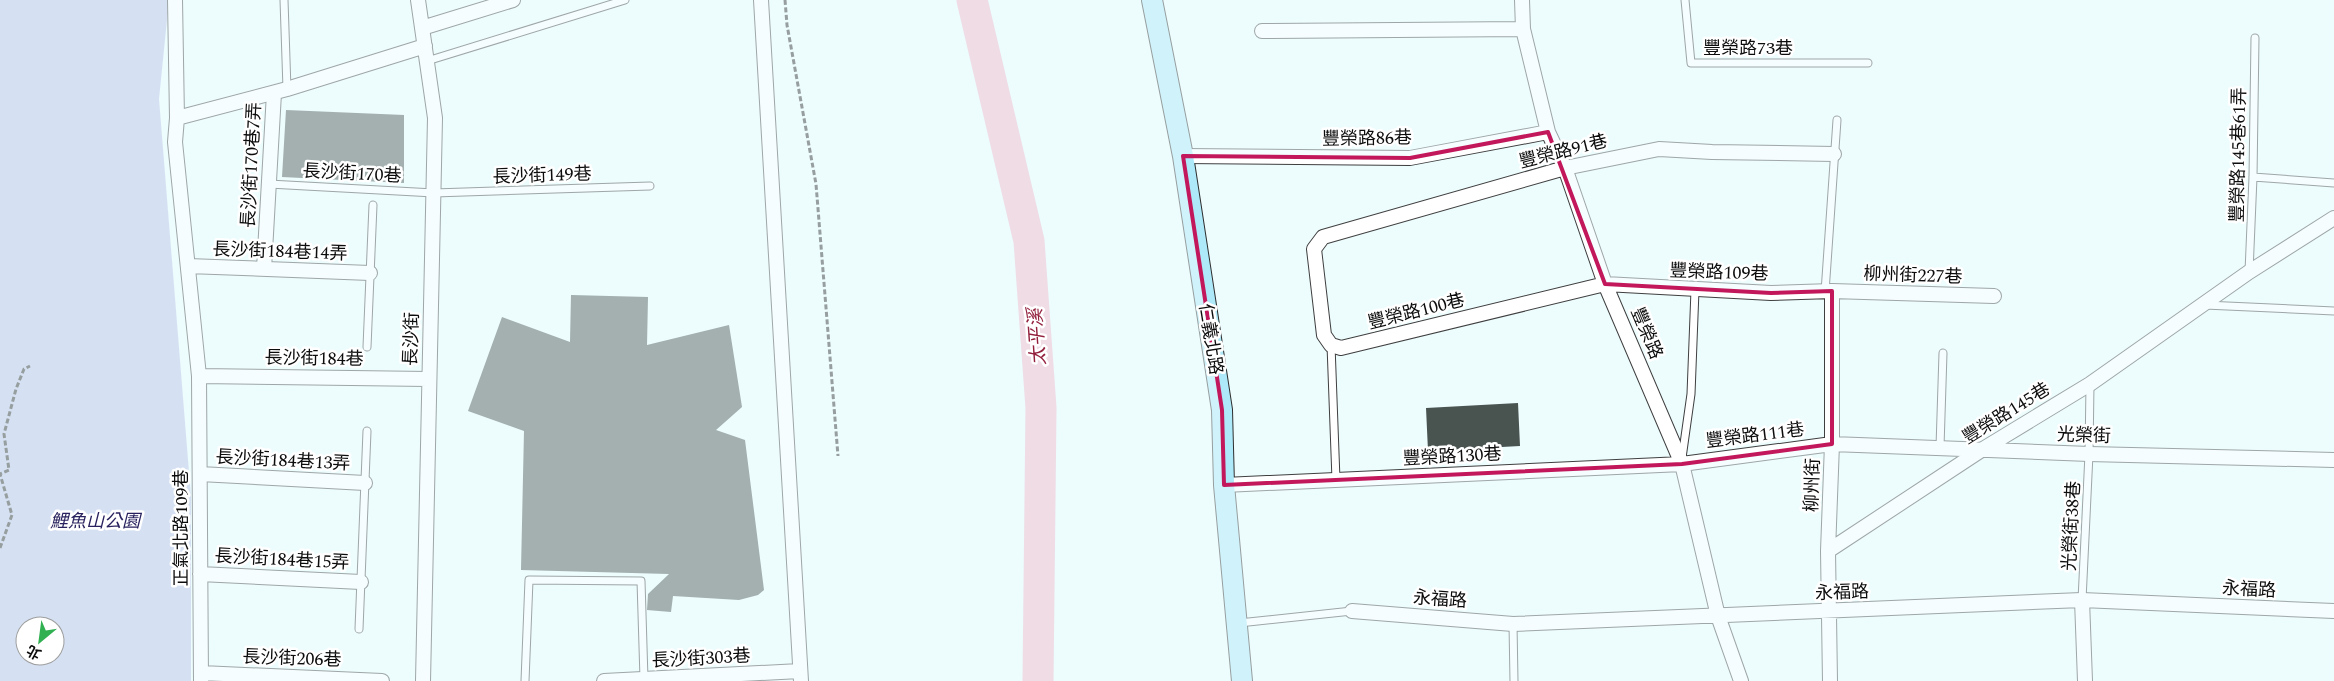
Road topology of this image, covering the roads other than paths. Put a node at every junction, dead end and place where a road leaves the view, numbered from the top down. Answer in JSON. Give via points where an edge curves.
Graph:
{"nodes":[{"id":1,"x":175,"y":0,"type":"edge"},
{"id":2,"x":284,"y":0,"type":"edge"},
{"id":3,"x":418,"y":0,"type":"edge"},
{"id":4,"x":513,"y":0,"type":"edge"},
{"id":5,"x":624,"y":0,"type":"edge"},
{"id":6,"x":761,"y":0,"type":"edge"},
{"id":7,"x":1152,"y":0,"type":"edge"},
{"id":8,"x":1522,"y":0,"type":"edge"},
{"id":9,"x":1685,"y":0,"type":"edge"},
{"id":10,"x":422,"y":28,"type":"junction"},
{"id":11,"x":1523,"y":29,"type":"junction"},
{"id":12,"x":1262,"y":31,"type":"dead end"},
{"id":13,"x":2255,"y":38,"type":"dead end"},
{"id":14,"x":424,"y":46,"type":"junction"},
{"id":15,"x":427,"y":61,"type":"junction"},
{"id":16,"x":1868,"y":63,"type":"dead end"},
{"id":17,"x":280,"y":91,"type":"junction"},
{"id":18,"x":177,"y":118,"type":"junction"},
{"id":19,"x":1837,"y":120,"type":"dead end"},
{"id":20,"x":1548,"y":132,"type":"junction"},
{"id":21,"x":1834,"y":154,"type":"junction"},
{"id":22,"x":1183,"y":156,"type":"junction"},
{"id":23,"x":1565,"y":168,"type":"junction"},
{"id":24,"x":2253,"y":177,"type":"junction"},
{"id":25,"x":2334,"y":183,"type":"edge"},
{"id":26,"x":269,"y":184,"type":"junction"},
{"id":27,"x":650,"y":186,"type":"dead end"},
{"id":28,"x":434,"y":193,"type":"junction"},
{"id":29,"x":373,"y":205,"type":"dead end"},
{"id":30,"x":2334,"y":218,"type":"edge"},
{"id":31,"x":188,"y":266,"type":"junction"},
{"id":32,"x":264,"y":269,"type":"junction"},
{"id":33,"x":2249,"y":272,"type":"junction"},
{"id":34,"x":370,"y":273,"type":"junction"},
{"id":35,"x":1605,"y":284,"type":"junction"},
{"id":36,"x":1695,"y":290,"type":"junction"},
{"id":37,"x":1828,"y":292,"type":"junction"},
{"id":38,"x":1994,"y":296,"type":"dead end"},
{"id":39,"x":2202,"y":305,"type":"junction"},
{"id":40,"x":2334,"y":311,"type":"edge"},
{"id":41,"x":1331,"y":345,"type":"junction"},
{"id":42,"x":367,"y":347,"type":"dead end"},
{"id":43,"x":1943,"y":354,"type":"dead end"},
{"id":44,"x":199,"y":376,"type":"junction"},
{"id":45,"x":428,"y":379,"type":"junction"},
{"id":46,"x":2090,"y":384,"type":"junction"},
{"id":47,"x":367,"y":431,"type":"dead end"},
{"id":48,"x":1832,"y":444,"type":"junction"},
{"id":49,"x":1940,"y":448,"type":"junction"},
{"id":50,"x":1983,"y":449,"type":"junction"},
{"id":51,"x":2089,"y":454,"type":"junction"},
{"id":52,"x":2334,"y":460,"type":"edge"},
{"id":53,"x":1682,"y":464,"type":"junction"},
{"id":54,"x":200,"y":474,"type":"junction"},
{"id":55,"x":1336,"y":480,"type":"junction"},
{"id":56,"x":365,"y":482,"type":"junction"},
{"id":57,"x":1224,"y":485,"type":"junction"},
{"id":58,"x":1828,"y":551,"type":"junction"},
{"id":59,"x":200,"y":574,"type":"junction"},
{"id":60,"x":361,"y":582,"type":"junction"},
{"id":61,"x":2082,"y":600,"type":"junction"},
{"id":62,"x":1352,"y":611,"type":"joint"},
{"id":63,"x":1830,"y":611,"type":"junction"},
{"id":64,"x":2334,"y":611,"type":"edge"},
{"id":65,"x":1718,"y":616,"type":"junction"},
{"id":66,"x":1237,"y":624,"type":"junction"},
{"id":67,"x":1513,"y":624,"type":"junction"},
{"id":68,"x":359,"y":629,"type":"dead end"},
{"id":69,"x":800,"y":676,"type":"edge"},
{"id":70,"x":201,"y":677,"type":"edge"},
{"id":71,"x":644,"y":680,"type":"junction"},
{"id":72,"x":382,"y":681,"type":"edge"},
{"id":73,"x":423,"y":681,"type":"edge"},
{"id":74,"x":525,"y":681,"type":"edge"},
{"id":75,"x":604,"y":681,"type":"edge"},
{"id":76,"x":1242,"y":681,"type":"edge"},
{"id":77,"x":1514,"y":681,"type":"edge"},
{"id":78,"x":1741,"y":681,"type":"edge"},
{"id":79,"x":1830,"y":681,"type":"edge"},
{"id":80,"x":2085,"y":681,"type":"edge"}],
"edges":[{"from":1,"to":18,"type":"street","name":"正氣北路109巷"},
{"from":2,"to":17,"type":"lane"},
{"from":3,"to":10,"type":"street","name":"長沙街"},
{"from":4,"to":10,"type":"street"},
{"from":5,"to":15,"type":"lane"},
{"from":6,"to":69,"type":"street"},
{"from":7,"to":22,"type":"street","name":"仁義北路"},
{"from":8,"to":11,"type":"street","name":"豐榮路"},
{"from":9,"to":16,"type":"lane","name":"豐榮路73巷","via":[[1690,63]]},
{"from":10,"to":14,"type":"street","name":"長沙街"},
{"from":11,"to":12,"type":"street"},
{"from":11,"to":20,"type":"street","name":"豐榮路"},
{"from":13,"to":24,"type":"lane","name":"豐榮路145巷61弄"},
{"from":14,"to":15,"type":"street","name":"長沙街"},
{"from":14,"to":17,"type":"street"},
{"from":15,"to":28,"type":"street","name":"長沙街","via":[[435,118]]},
{"from":17,"to":18,"type":"street"},
{"from":17,"to":26,"type":"street","name":"長沙街170巷7弄"},
{"from":18,"to":31,"type":"street","name":"正氣北路109巷","via":[[175,142]]},
{"from":19,"to":21,"type":"lane"},
{"from":20,"to":22,"type":"street","name":"豐榮路86巷","via":[[1410,158]]},
{"from":20,"to":23,"type":"street","name":"豐榮路"},
{"from":21,"to":23,"type":"street","name":"豐榮路91巷","via":[[1659,149]]},
{"from":21,"to":37,"type":"lane"},
{"from":22,"to":57,"type":"street","name":"仁義北路","via":[[1222,410]]},
{"from":23,"to":35,"type":"street","name":"豐榮路"},
{"from":23,"to":41,"type":"street","name":"豐榮路91巷","via":[[1323,237],[1314,249],[1324,335]]},
{"from":24,"to":25,"type":"lane"},
{"from":24,"to":33,"type":"lane","name":"豐榮路145巷61弄"},
{"from":26,"to":28,"type":"lane","name":"長沙街170巷"},
{"from":26,"to":32,"type":"street","name":"長沙街170巷7弄"},
{"from":27,"to":28,"type":"lane","name":"長沙街149巷"},
{"from":28,"to":45,"type":"street","name":"長沙街"},
{"from":29,"to":34,"type":"lane"},
{"from":30,"to":33,"type":"street","name":"豐榮路145巷"},
{"from":31,"to":32,"type":"street","name":"長沙街184巷14弄"},
{"from":31,"to":44,"type":"street","name":"正氣北路109巷"},
{"from":32,"to":34,"type":"street","name":"長沙街184巷14弄"},
{"from":33,"to":39,"type":"street","name":"豐榮路145巷"},
{"from":34,"to":42,"type":"lane"},
{"from":35,"to":36,"type":"street","name":"豐榮路109巷"},
{"from":35,"to":41,"type":"street","name":"豐榮路100巷","via":[[1341,348]]},
{"from":35,"to":53,"type":"street","name":"豐榮路"},
{"from":36,"to":37,"type":"street","name":"豐榮路109巷"},
{"from":36,"to":53,"type":"lane","via":[[1691,394]]},
{"from":37,"to":38,"type":"street","name":"柳州街227巷"},
{"from":37,"to":48,"type":"street","name":"柳州街"},
{"from":39,"to":40,"type":"lane"},
{"from":39,"to":46,"type":"street","name":"豐榮路145巷"},
{"from":41,"to":55,"type":"lane"},
{"from":43,"to":49,"type":"lane"},
{"from":44,"to":45,"type":"street","name":"長沙街184巷"},
{"from":44,"to":54,"type":"street","name":"正氣北路109巷"},
{"from":45,"to":73,"type":"street","name":"長沙街"},
{"from":46,"to":50,"type":"street","name":"豐榮路145巷"},
{"from":46,"to":51,"type":"lane","name":"光榮街38巷"},
{"from":47,"to":56,"type":"lane"},
{"from":48,"to":49,"type":"street","name":"光榮街"},
{"from":48,"to":53,"type":"street","name":"豐榮路111巷"},
{"from":48,"to":58,"type":"street","name":"柳州街"},
{"from":49,"to":50,"type":"street","name":"光榮街"},
{"from":50,"to":51,"type":"street","name":"光榮街"},
{"from":50,"to":58,"type":"street","name":"豐榮路145巷"},
{"from":51,"to":52,"type":"street","name":"光榮街"},
{"from":51,"to":61,"type":"lane","name":"光榮街38巷"},
{"from":53,"to":55,"type":"street","name":"豐榮路130巷"},
{"from":53,"to":65,"type":"street","name":"豐榮路"},
{"from":54,"to":56,"type":"street","name":"長沙街184巷13弄"},
{"from":54,"to":59,"type":"street","name":"正氣北路109巷"},
{"from":55,"to":57,"type":"street","name":"豐榮路130巷"},
{"from":56,"to":60,"type":"lane"},
{"from":57,"to":66,"type":"street","name":"仁義北路"},
{"from":58,"to":63,"type":"street","name":"柳州街"},
{"from":59,"to":60,"type":"street","name":"長沙街184巷15弄"},
{"from":59,"to":70,"type":"street","name":"正氣北路109巷"},
{"from":60,"to":68,"type":"lane"},
{"from":61,"to":63,"type":"street","name":"永福路"},
{"from":61,"to":64,"type":"street","name":"永福路"},
{"from":61,"to":80,"type":"street"},
{"from":62,"to":66,"type":"lane"},
{"from":62,"to":67,"type":"street","name":"永福路"},
{"from":63,"to":65,"type":"street","name":"永福路"},
{"from":63,"to":79,"type":"street","name":"柳州街"},
{"from":65,"to":67,"type":"street","name":"永福路"},
{"from":65,"to":78,"type":"street","name":"豐榮路"},
{"from":66,"to":76,"type":"street","name":"仁義北路"},
{"from":67,"to":77,"type":"lane"},
{"from":69,"to":71,"type":"street","name":"長沙街303巷"},
{"from":70,"to":72,"type":"street","name":"長沙街206巷"},
{"from":71,"to":74,"type":"lane","via":[[640,581],[529,580]]},
{"from":71,"to":75,"type":"street","name":"長沙街303巷"}]}
